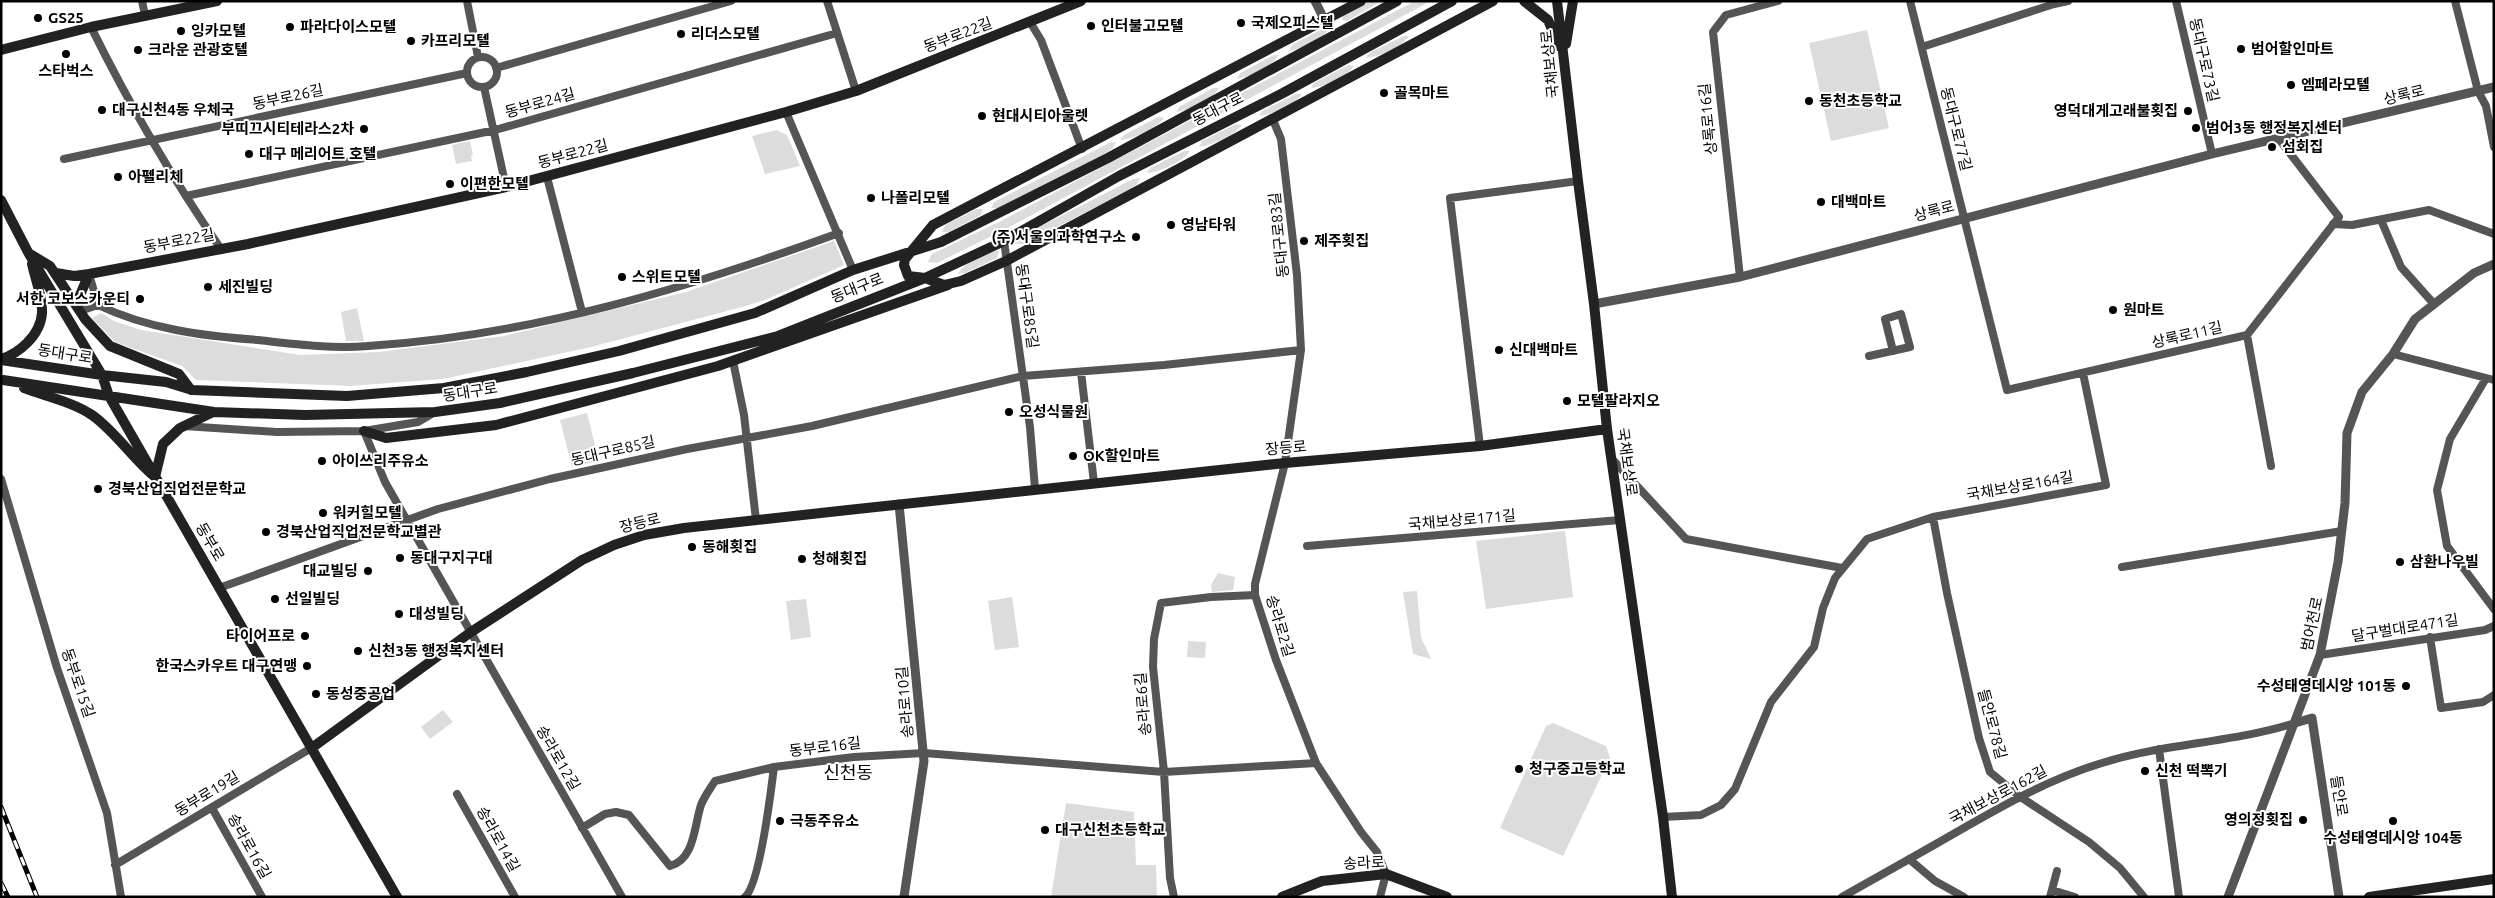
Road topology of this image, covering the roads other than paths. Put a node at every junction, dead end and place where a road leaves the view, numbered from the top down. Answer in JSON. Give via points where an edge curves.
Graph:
{"nodes":[{"id":1,"x":142,"y":1,"type":"edge"},
{"id":2,"x":217,"y":1,"type":"edge"},
{"id":3,"x":467,"y":1,"type":"edge"},
{"id":4,"x":731,"y":1,"type":"edge"},
{"id":5,"x":827,"y":1,"type":"edge"},
{"id":6,"x":1081,"y":1,"type":"edge"},
{"id":7,"x":1315,"y":1,"type":"edge"},
{"id":8,"x":1361,"y":1,"type":"edge"},
{"id":9,"x":1397,"y":1,"type":"edge"},
{"id":10,"x":1452,"y":1,"type":"edge"},
{"id":11,"x":1493,"y":1,"type":"edge"},
{"id":12,"x":1524,"y":1,"type":"edge"},
{"id":13,"x":1558,"y":1,"type":"edge"},
{"id":14,"x":1573,"y":1,"type":"edge"},
{"id":15,"x":1778,"y":1,"type":"edge"},
{"id":16,"x":1910,"y":1,"type":"edge"},
{"id":17,"x":2068,"y":1,"type":"edge"},
{"id":18,"x":2176,"y":1,"type":"edge"},
{"id":19,"x":2455,"y":1,"type":"edge"},
{"id":20,"x":145,"y":15,"type":"junction"},
{"id":21,"x":1325,"y":21,"type":"junction"},
{"id":22,"x":1030,"y":22,"type":"junction"},
{"id":23,"x":92,"y":27,"type":"junction"},
{"id":24,"x":838,"y":33,"type":"junction"},
{"id":25,"x":1922,"y":47,"type":"junction"},
{"id":26,"x":1,"y":50,"type":"edge"},
{"id":27,"x":478,"y":57,"type":"junction"},
{"id":28,"x":1564,"y":57,"type":"junction"},
{"id":29,"x":496,"y":68,"type":"junction"},
{"id":30,"x":467,"y":73,"type":"junction"},
{"id":31,"x":484,"y":87,"type":"junction"},
{"id":32,"x":2494,"y":87,"type":"edge"},
{"id":33,"x":856,"y":91,"type":"junction"},
{"id":34,"x":2478,"y":91,"type":"junction"},
{"id":35,"x":786,"y":112,"type":"junction"},
{"id":36,"x":1272,"y":120,"type":"junction"},
{"id":37,"x":495,"y":130,"type":"junction"},
{"id":38,"x":2279,"y":139,"type":"junction"},
{"id":39,"x":152,"y":140,"type":"junction"},
{"id":40,"x":2494,"y":148,"type":"edge"},
{"id":41,"x":1082,"y":149,"type":"junction"},
{"id":42,"x":2212,"y":154,"type":"junction"},
{"id":43,"x":64,"y":160,"type":"dead end"},
{"id":44,"x":547,"y":177,"type":"junction"},
{"id":45,"x":1578,"y":181,"type":"junction"},
{"id":46,"x":506,"y":187,"type":"junction"},
{"id":47,"x":186,"y":196,"type":"junction"},
{"id":48,"x":1,"y":200,"type":"edge"},
{"id":49,"x":1964,"y":218,"type":"junction"},
{"id":50,"x":2381,"y":220,"type":"junction"},
{"id":51,"x":2333,"y":224,"type":"junction"},
{"id":52,"x":839,"y":233,"type":"junction"},
{"id":53,"x":2494,"y":234,"type":"edge"},
{"id":54,"x":1004,"y":240,"type":"junction"},
{"id":55,"x":220,"y":249,"type":"junction"},
{"id":56,"x":909,"y":252,"type":"junction"},
{"id":57,"x":29,"y":254,"type":"junction"},
{"id":58,"x":1006,"y":261,"type":"junction"},
{"id":59,"x":2494,"y":264,"type":"edge"},
{"id":60,"x":853,"y":270,"type":"junction"},
{"id":61,"x":56,"y":273,"type":"junction"},
{"id":62,"x":89,"y":274,"type":"junction"},
{"id":63,"x":1740,"y":277,"type":"junction"},
{"id":64,"x":924,"y":278,"type":"junction"},
{"id":65,"x":961,"y":281,"type":"junction"},
{"id":66,"x":1594,"y":304,"type":"junction"},
{"id":67,"x":2434,"y":304,"type":"junction"},
{"id":68,"x":98,"y":305,"type":"junction"},
{"id":69,"x":79,"y":310,"type":"junction"},
{"id":70,"x":582,"y":312,"type":"junction"},
{"id":71,"x":2247,"y":336,"type":"junction"},
{"id":72,"x":1301,"y":350,"type":"junction"},
{"id":73,"x":1893,"y":351,"type":"junction"},
{"id":74,"x":2393,"y":354,"type":"junction"},
{"id":75,"x":1869,"y":356,"type":"dead end"},
{"id":76,"x":1,"y":360,"type":"edge"},
{"id":77,"x":733,"y":361,"type":"junction"},
{"id":78,"x":1081,"y":372,"type":"junction"},
{"id":79,"x":2083,"y":373,"type":"junction"},
{"id":80,"x":102,"y":375,"type":"junction"},
{"id":81,"x":1023,"y":376,"type":"junction"},
{"id":82,"x":2,"y":380,"type":"edge"},
{"id":83,"x":2490,"y":380,"type":"edge"},
{"id":84,"x":192,"y":390,"type":"junction"},
{"id":85,"x":109,"y":396,"type":"junction"},
{"id":86,"x":214,"y":412,"type":"junction"},
{"id":87,"x":435,"y":412,"type":"junction"},
{"id":88,"x":184,"y":426,"type":"junction"},
{"id":89,"x":1607,"y":429,"type":"junction"},
{"id":90,"x":364,"y":432,"type":"junction"},
{"id":91,"x":747,"y":437,"type":"junction"},
{"id":92,"x":1480,"y":446,"type":"junction"},
{"id":93,"x":1612,"y":459,"type":"junction"},
{"id":94,"x":1285,"y":464,"type":"junction"},
{"id":95,"x":2271,"y":466,"type":"dead end"},
{"id":96,"x":155,"y":477,"type":"junction"},
{"id":97,"x":1,"y":479,"type":"edge"},
{"id":98,"x":1094,"y":483,"type":"junction"},
{"id":99,"x":1035,"y":489,"type":"junction"},
{"id":100,"x":898,"y":504,"type":"junction"},
{"id":101,"x":1933,"y":517,"type":"junction"},
{"id":102,"x":756,"y":520,"type":"junction"},
{"id":103,"x":1620,"y":520,"type":"junction"},
{"id":104,"x":407,"y":521,"type":"junction"},
{"id":105,"x":2342,"y":531,"type":"junction"},
{"id":106,"x":1306,"y":546,"type":"dead end"},
{"id":107,"x":2122,"y":567,"type":"dead end"},
{"id":108,"x":1842,"y":568,"type":"junction"},
{"id":109,"x":219,"y":588,"type":"junction"},
{"id":110,"x":1255,"y":596,"type":"junction"},
{"id":111,"x":2494,"y":609,"type":"edge"},
{"id":112,"x":2494,"y":626,"type":"edge"},
{"id":113,"x":471,"y":632,"type":"junction"},
{"id":114,"x":2430,"y":637,"type":"junction"},
{"id":115,"x":2320,"y":655,"type":"junction"},
{"id":116,"x":2494,"y":696,"type":"edge"},
{"id":117,"x":2295,"y":723,"type":"junction"},
{"id":118,"x":313,"y":747,"type":"junction"},
{"id":119,"x":2159,"y":749,"type":"junction"},
{"id":120,"x":924,"y":753,"type":"junction"},
{"id":121,"x":1316,"y":763,"type":"junction"},
{"id":122,"x":774,"y":767,"type":"junction"},
{"id":123,"x":1164,"y":772,"type":"junction"},
{"id":124,"x":457,"y":794,"type":"dead end"},
{"id":125,"x":2020,"y":796,"type":"junction"},
{"id":126,"x":212,"y":808,"type":"junction"},
{"id":127,"x":1663,"y":817,"type":"junction"},
{"id":128,"x":582,"y":828,"type":"junction"},
{"id":129,"x":1909,"y":859,"type":"junction"},
{"id":130,"x":115,"y":864,"type":"junction"},
{"id":131,"x":2057,"y":871,"type":"dead end"},
{"id":132,"x":1386,"y":874,"type":"junction"},
{"id":133,"x":2494,"y":879,"type":"edge"},
{"id":134,"x":2051,"y":894,"type":"edge"},
{"id":135,"x":121,"y":897,"type":"edge"},
{"id":136,"x":262,"y":897,"type":"edge"},
{"id":137,"x":397,"y":897,"type":"edge"},
{"id":138,"x":514,"y":897,"type":"edge"},
{"id":139,"x":622,"y":897,"type":"edge"},
{"id":140,"x":745,"y":897,"type":"edge"},
{"id":141,"x":904,"y":897,"type":"edge"},
{"id":142,"x":1174,"y":897,"type":"edge"},
{"id":143,"x":1282,"y":897,"type":"edge"},
{"id":144,"x":1380,"y":897,"type":"edge"},
{"id":145,"x":1447,"y":897,"type":"edge"},
{"id":146,"x":1672,"y":897,"type":"edge"},
{"id":147,"x":1842,"y":897,"type":"edge"},
{"id":148,"x":1964,"y":897,"type":"edge"},
{"id":149,"x":2075,"y":897,"type":"edge"},
{"id":150,"x":2144,"y":897,"type":"edge"},
{"id":151,"x":2179,"y":897,"type":"edge"},
{"id":152,"x":2228,"y":897,"type":"edge"},
{"id":153,"x":2339,"y":897,"type":"edge"},
{"id":154,"x":2368,"y":897,"type":"edge"}],
"edges":[{"from":1,"to":20,"type":"street"},
{"from":2,"to":20,"type":"main road"},
{"from":3,"to":27,"type":"street"},
{"from":4,"to":29,"type":"street"},
{"from":5,"to":24,"type":"street"},
{"from":6,"to":22,"type":"main road","name":"동부로22길"},
{"from":7,"to":21,"type":"street"},
{"from":8,"to":21,"type":"main road"},
{"from":9,"to":56,"type":"main road","name":"동대구로","via":[[1108,158],[949,238]]},
{"from":10,"to":54,"type":"main road","name":"동대구로","via":[[1283,94],[1119,176]]},
{"from":11,"to":36,"type":"main road"},
{"from":12,"to":28,"type":"main road","via":[[1548,20]]},
{"from":13,"to":28,"type":"main road","name":"국채보상로"},
{"from":14,"to":28,"type":"main road"},
{"from":15,"to":63,"type":"street","name":"상록로16길","via":[[1726,15],[1713,32]]},
{"from":16,"to":25,"type":"street","name":"동대구로77길"},
{"from":17,"to":25,"type":"street"},
{"from":18,"to":42,"type":"street","name":"동대구로73길"},
{"from":19,"to":34,"type":"street"},
{"from":20,"to":23,"type":"main road"},
{"from":21,"to":41,"type":"main road"},
{"from":22,"to":33,"type":"main road","name":"동부로22길"},
{"from":22,"to":41,"type":"street"},
{"from":23,"to":26,"type":"main road"},
{"from":23,"to":39,"type":"street"},
{"from":24,"to":33,"type":"street"},
{"from":24,"to":37,"type":"street","name":"동부로24길"},
{"from":25,"to":49,"type":"street","name":"동대구로77길"},
{"from":27,"to":29,"type":"street","via":[[491,60]]},
{"from":27,"to":30,"type":"street","via":[[469,63]]},
{"from":28,"to":45,"type":"main road","name":"국채보상로"},
{"from":29,"to":31,"type":"street","via":[[495,80]]},
{"from":30,"to":31,"type":"street","via":[[471,82]]},
{"from":30,"to":39,"type":"street","name":"동부로26길"},
{"from":31,"to":37,"type":"street"},
{"from":32,"to":34,"type":"street","name":"상록로"},
{"from":33,"to":35,"type":"main road","name":"동부로22길"},
{"from":34,"to":38,"type":"street","name":"상록로"},
{"from":34,"to":40,"type":"street","via":[[2486,106]]},
{"from":35,"to":44,"type":"main road","name":"동부로22길"},
{"from":35,"to":52,"type":"street","name":"동대구로"},
{"from":36,"to":58,"type":"main road"},
{"from":36,"to":72,"type":"street","name":"동대구로83길","via":[[1281,139],[1297,275]]},
{"from":37,"to":46,"type":"street"},
{"from":37,"to":47,"type":"street","name":"동부로24길"},
{"from":38,"to":42,"type":"street","name":"상록로"},
{"from":38,"to":51,"type":"street","via":[[2339,217]]},
{"from":39,"to":43,"type":"street","name":"동부로26길"},
{"from":39,"to":47,"type":"street"},
{"from":41,"to":56,"type":"main road","via":[[933,225]]},
{"from":42,"to":49,"type":"street","name":"상록로"},
{"from":44,"to":46,"type":"main road","name":"동부로22길"},
{"from":44,"to":70,"type":"street"},
{"from":45,"to":66,"type":"main road","name":"국채보상로"},
{"from":45,"to":92,"type":"street","via":[[1450,198]]},
{"from":46,"to":55,"type":"main road","name":"동부로22길"},
{"from":47,"to":55,"type":"street"},
{"from":48,"to":57,"type":"main road","name":"동부로"},
{"from":49,"to":63,"type":"street","name":"상록로"},
{"from":49,"to":79,"type":"street","name":"상록로11길","via":[[2006,390]]},
{"from":50,"to":51,"type":"street","via":[[2352,225]]},
{"from":50,"to":53,"type":"street","via":[[2429,210]]},
{"from":50,"to":67,"type":"street","via":[[2398,263]]},
{"from":51,"to":71,"type":"street"},
{"from":52,"to":60,"type":"street","name":"동대구로"},
{"from":52,"to":70,"type":"street","via":[[686,285]]},
{"from":54,"to":58,"type":"street","name":"동대구로85길"},
{"from":54,"to":64,"type":"main road","name":"동대구로"},
{"from":55,"to":62,"type":"main road","name":"동부로22길"},
{"from":56,"to":60,"type":"main road","name":"동대구로"},
{"from":56,"to":64,"type":"main road","via":[[904,265],[908,276]]},
{"from":57,"to":61,"type":"main road"},
{"from":57,"to":76,"type":"main road","via":[[44,307],[42,324],[25,346]]},
{"from":57,"to":80,"type":"main road","name":"동부로"},
{"from":58,"to":65,"type":"main road"},
{"from":58,"to":81,"type":"street","name":"동대구로85길"},
{"from":59,"to":67,"type":"street","name":"범어천로","via":[[2474,272]]},
{"from":60,"to":84,"type":"main road","name":"동대구로","via":[[755,313],[620,351],[444,388],[347,396]]},
{"from":61,"to":62,"type":"main road","name":"동부로22길"},
{"from":61,"to":69,"type":"main road"},
{"from":62,"to":68,"type":"street"},
{"from":62,"to":69,"type":"main road","via":[[80,295]]},
{"from":63,"to":66,"type":"street","name":"상록로"},
{"from":64,"to":65,"type":"main road","via":[[944,285]]},
{"from":64,"to":87,"type":"main road","name":"동대구로","via":[[778,336],[500,403]]},
{"from":65,"to":77,"type":"main road"},
{"from":66,"to":89,"type":"main road","name":"국채보상로"},
{"from":67,"to":74,"type":"street","name":"범어천로","via":[[2414,318]]},
{"from":68,"to":69,"type":"street"},
{"from":68,"to":70,"type":"street","via":[[127,319],[189,333],[318,347],[367,347],[429,341]]},
{"from":69,"to":84,"type":"main road","via":[[110,346],[179,374]]},
{"from":71,"to":79,"type":"street","name":"상록로11길"},
{"from":71,"to":95,"type":"street"},
{"from":72,"to":78,"type":"street"},
{"from":72,"to":94,"type":"street","name":"동대구로83길"},
{"from":73,"to":73,"type":"street","via":[[1910,347],[1902,314],[1885,319]]},
{"from":73,"to":75,"type":"street"},
{"from":74,"to":83,"type":"street"},
{"from":74,"to":105,"type":"street","name":"범어천로","via":[[2362,392],[2347,433]]},
{"from":76,"to":80,"type":"main road","name":"동대구로"},
{"from":77,"to":90,"type":"main road","via":[[496,425],[386,438]]},
{"from":77,"to":91,"type":"street"},
{"from":78,"to":81,"type":"street"},
{"from":78,"to":98,"type":"street"},
{"from":79,"to":101,"type":"street","name":"국채보상로164길","via":[[2106,485]]},
{"from":80,"to":84,"type":"main road","name":"동대구로","via":[[166,382]]},
{"from":80,"to":85,"type":"main road","name":"동부로"},
{"from":81,"to":91,"type":"street","name":"동대구로85길","via":[[812,426]]},
{"from":81,"to":99,"type":"street","name":"동대구로85길"},
{"from":82,"to":85,"type":"main road","name":"동대구로"},
{"from":82,"to":96,"type":"main road","via":[[90,414]]},
{"from":83,"to":111,"type":"street","via":[[2450,439],[2437,490],[2447,546]]},
{"from":85,"to":86,"type":"main road","name":"동대구로"},
{"from":85,"to":96,"type":"main road","name":"동부로"},
{"from":86,"to":87,"type":"main road","name":"동대구로","via":[[340,415]]},
{"from":86,"to":88,"type":"main road"},
{"from":87,"to":90,"type":"street","via":[[418,422]]},
{"from":88,"to":90,"type":"street","via":[[277,432]]},
{"from":88,"to":96,"type":"main road","via":[[163,444]]},
{"from":89,"to":92,"type":"main road","name":"장등로"},
{"from":89,"to":93,"type":"main road","name":"국채보상로"},
{"from":90,"to":104,"type":"street","name":"송라로12길","via":[[385,482]]},
{"from":91,"to":102,"type":"street"},
{"from":91,"to":104,"type":"street","name":"동대구로85길","via":[[550,479],[438,509]]},
{"from":92,"to":94,"type":"main road","name":"장등로"},
{"from":93,"to":103,"type":"main road","name":"국채보상로"},
{"from":93,"to":108,"type":"street","via":[[1686,540]]},
{"from":94,"to":98,"type":"main road","name":"장등로"},
{"from":94,"to":110,"type":"street","name":"송라로2길","via":[[1259,565]]},
{"from":96,"to":109,"type":"main road","name":"동부로"},
{"from":97,"to":130,"type":"street","name":"동부로15길","via":[[57,668],[107,813]]},
{"from":98,"to":99,"type":"main road","name":"장등로"},
{"from":99,"to":100,"type":"main road","name":"장등로"},
{"from":100,"to":102,"type":"main road","name":"장등로"},
{"from":100,"to":120,"type":"street","name":"송라로10길"},
{"from":101,"to":108,"type":"street","name":"국채보상로164길","via":[[1868,539]]},
{"from":101,"to":125,"type":"street","name":"들안로78길","via":[[1979,738],[1990,772]]},
{"from":102,"to":113,"type":"main road","name":"장등로","via":[[684,528],[614,545],[582,560]]},
{"from":103,"to":106,"type":"street","name":"국채보상로171길"},
{"from":103,"to":127,"type":"main road","name":"국채보상로"},
{"from":104,"to":109,"type":"street","name":"동대구로85길"},
{"from":104,"to":113,"type":"street","name":"송라로12길"},
{"from":105,"to":107,"type":"street"},
{"from":105,"to":115,"type":"street","name":"범어천로"},
{"from":108,"to":127,"type":"street","name":"국채보상로164길","via":[[1823,608],[1814,647],[1771,702],[1735,790],[1721,805],[1701,815]]},
{"from":109,"to":118,"type":"main road","name":"동부로"},
{"from":110,"to":121,"type":"street","name":"송라로2길","via":[[1263,626]]},
{"from":110,"to":123,"type":"street","name":"송라로6길","via":[[1161,602],[1154,639],[1154,667]]},
{"from":112,"to":114,"type":"street","name":"달구벌대로471길"},
{"from":113,"to":118,"type":"main road","name":"장등로"},
{"from":113,"to":128,"type":"street","name":"송라로12길"},
{"from":114,"to":115,"type":"street","name":"달구벌대로471길"},
{"from":114,"to":116,"type":"street","via":[[2441,708],[2483,702]]},
{"from":115,"to":117,"type":"street","name":"범어천로"},
{"from":117,"to":119,"type":"street","name":"국채보상로162길","via":[[2260,734]]},
{"from":117,"to":152,"type":"street","name":"범어천로"},
{"from":117,"to":153,"type":"street","name":"들안로","via":[[2312,718]]},
{"from":118,"to":126,"type":"street","name":"동부로19길"},
{"from":118,"to":137,"type":"main road","name":"동부로"},
{"from":119,"to":125,"type":"street","name":"국채보상로162길","via":[[2102,762]]},
{"from":119,"to":151,"type":"street"},
{"from":120,"to":122,"type":"street","name":"동부로16길","via":[[854,757]]},
{"from":120,"to":123,"type":"street","name":"동부로16길"},
{"from":120,"to":141,"type":"street","name":"송라로10길"},
{"from":121,"to":123,"type":"street"},
{"from":121,"to":132,"type":"street","name":"송라로2길","via":[[1377,852]]},
{"from":122,"to":128,"type":"street","via":[[715,781],[702,804],[688,855],[677,864],[670,866],[629,816],[616,812],[605,814]]},
{"from":122,"to":140,"type":"street","name":"동부로16길","via":[[758,868],[751,892]]},
{"from":123,"to":142,"type":"street","name":"송라로6길"},
{"from":124,"to":138,"type":"street","name":"송라로14길"},
{"from":125,"to":129,"type":"street","name":"국채보상로162길"},
{"from":125,"to":150,"type":"street","name":"들안로78길","via":[[2120,868]]},
{"from":126,"to":130,"type":"street","name":"동부로19길"},
{"from":126,"to":136,"type":"street","name":"송라로16길"},
{"from":127,"to":146,"type":"main road","name":"국채보상로"},
{"from":128,"to":139,"type":"street","name":"송라로12길"},
{"from":129,"to":147,"type":"street","name":"국채보상로162길"},
{"from":129,"to":148,"type":"street","via":[[1935,881]]},
{"from":130,"to":135,"type":"street","name":"동부로15길"},
{"from":131,"to":134,"type":"street"},
{"from":132,"to":143,"type":"main road","name":"송라로","via":[[1322,881]]},
{"from":132,"to":144,"type":"street"},
{"from":132,"to":145,"type":"main road","name":"송라로"},
{"from":133,"to":154,"type":"main road"},
{"from":134,"to":149,"type":"street"}]}
